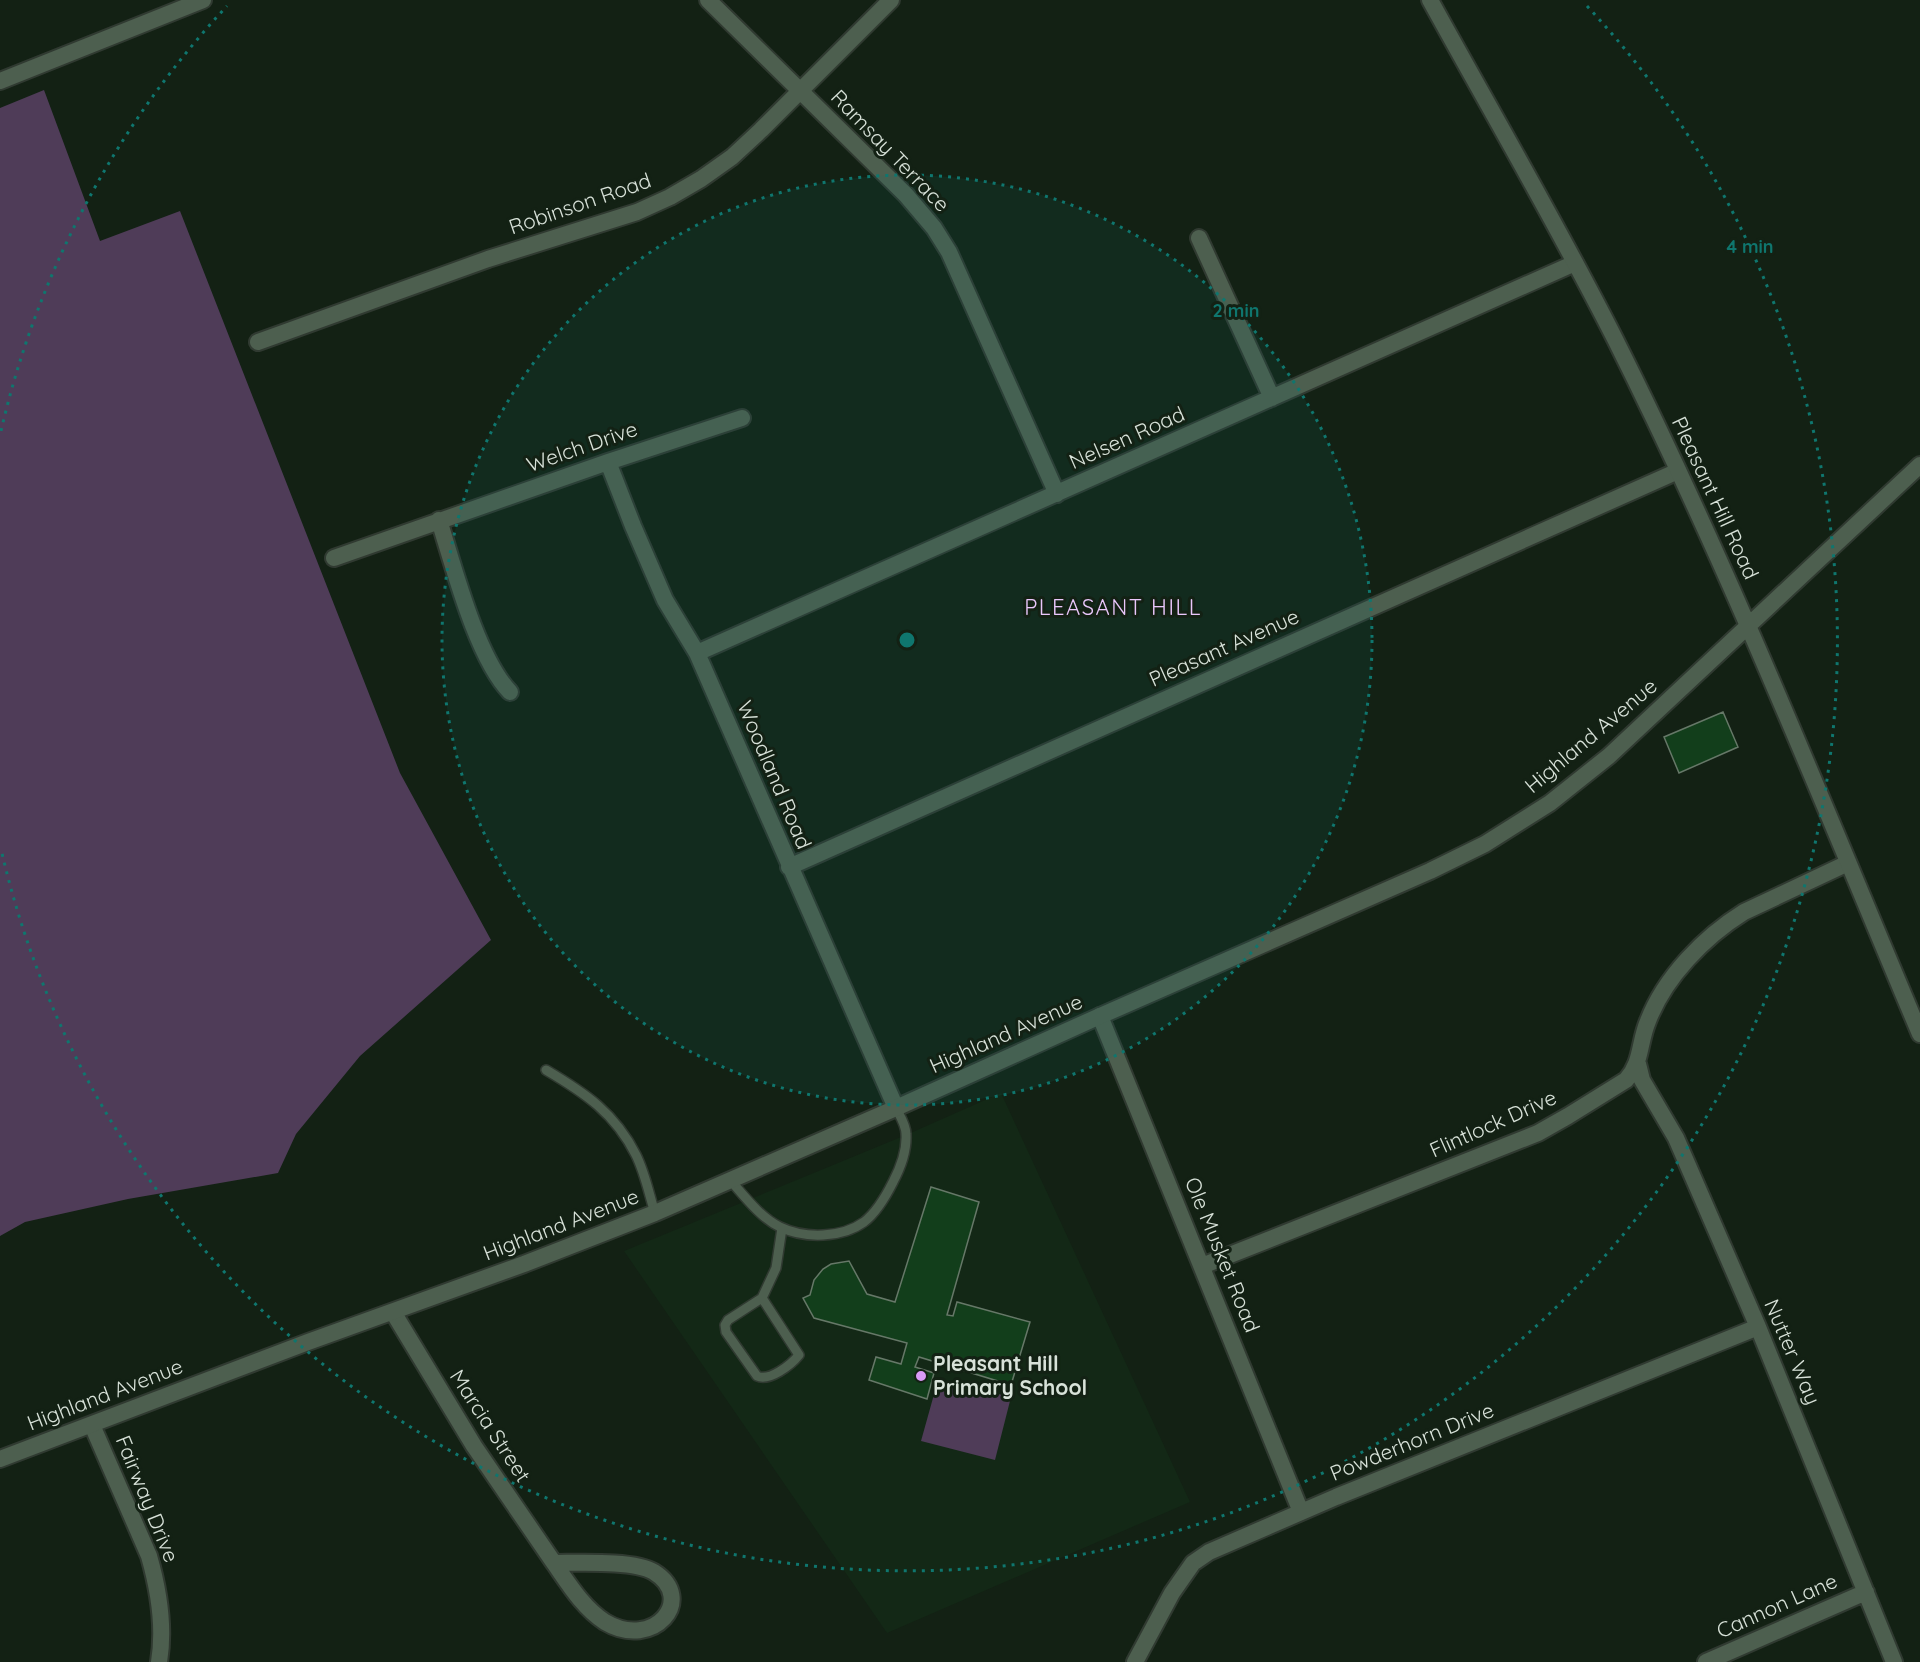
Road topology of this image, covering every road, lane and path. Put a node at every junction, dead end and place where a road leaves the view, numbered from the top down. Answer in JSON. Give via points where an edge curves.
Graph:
{"nodes":[{"id":1,"x":203,"y":0,"type":"edge"},
{"id":2,"x":708,"y":0,"type":"edge"},
{"id":3,"x":891,"y":0,"type":"edge"},
{"id":4,"x":1430,"y":0,"type":"edge"},
{"id":5,"x":0,"y":81,"type":"edge"},
{"id":6,"x":801,"y":90,"type":"junction"},
{"id":7,"x":1199,"y":238,"type":"dead end"},
{"id":8,"x":1575,"y":263,"type":"junction"},
{"id":9,"x":258,"y":342,"type":"dead end"},
{"id":10,"x":1272,"y":398,"type":"junction"},
{"id":11,"x":742,"y":418,"type":"dead end"},
{"id":12,"x":608,"y":462,"type":"junction"},
{"id":13,"x":1920,"y":465,"type":"edge"},
{"id":14,"x":1678,"y":471,"type":"junction"},
{"id":15,"x":1057,"y":494,"type":"junction"},
{"id":16,"x":439,"y":520,"type":"junction"},
{"id":17,"x":334,"y":558,"type":"dead end"},
{"id":18,"x":1749,"y":626,"type":"junction"},
{"id":19,"x":697,"y":653,"type":"junction"},
{"id":20,"x":510,"y":692,"type":"dead end"},
{"id":21,"x":1848,"y":863,"type":"junction"},
{"id":22,"x":789,"y":867,"type":"junction"},
{"id":23,"x":1100,"y":1016,"type":"junction"},
{"id":24,"x":1920,"y":1034,"type":"edge"},
{"id":25,"x":1638,"y":1064,"type":"junction"},
{"id":26,"x":546,"y":1070,"type":"dead end"},
{"id":27,"x":896,"y":1108,"type":"junction"},
{"id":28,"x":730,"y":1181,"type":"junction"},
{"id":29,"x":655,"y":1213,"type":"junction"},
{"id":30,"x":782,"y":1228,"type":"junction"},
{"id":31,"x":1202,"y":1266,"type":"junction"},
{"id":32,"x":762,"y":1298,"type":"junction"},
{"id":33,"x":393,"y":1312,"type":"junction"},
{"id":34,"x":1758,"y":1327,"type":"junction"},
{"id":35,"x":92,"y":1425,"type":"junction"},
{"id":36,"x":0,"y":1459,"type":"edge"},
{"id":37,"x":1301,"y":1512,"type":"junction"},
{"id":38,"x":554,"y":1563,"type":"junction"},
{"id":39,"x":1866,"y":1592,"type":"junction"},
{"id":40,"x":159,"y":1662,"type":"edge"},
{"id":41,"x":1135,"y":1662,"type":"edge"},
{"id":42,"x":1706,"y":1662,"type":"edge"},
{"id":43,"x":1894,"y":1662,"type":"edge"}],
"edges":[{"from":1,"to":5,"type":"street"},
{"from":2,"to":6,"type":"street","name":"Ramsay Terrace"},
{"from":3,"to":6,"type":"street","name":"Robinson Road"},
{"from":4,"to":8,"type":"street","name":"Pleasant Hill Road"},
{"from":6,"to":9,"type":"street","name":"Robinson Road","via":[[732,157],[670,197],[637,212],[488,259]]},
{"from":6,"to":15,"type":"street","name":"Ramsay Terrace","via":[[912,201],[943,242]]},
{"from":7,"to":10,"type":"street"},
{"from":8,"to":10,"type":"street","name":"Nelsen Road"},
{"from":8,"to":14,"type":"street","name":"Pleasant Hill Road"},
{"from":10,"to":15,"type":"street","name":"Nelsen Road"},
{"from":11,"to":12,"type":"street","name":"Welch Drive"},
{"from":12,"to":16,"type":"street","name":"Welch Drive"},
{"from":12,"to":19,"type":"street","name":"Woodland Road","via":[[665,600]]},
{"from":13,"to":18,"type":"street","name":"Highland Avenue"},
{"from":14,"to":18,"type":"street","name":"Pleasant Hill Road"},
{"from":14,"to":22,"type":"street","name":"Pleasant Avenue"},
{"from":15,"to":19,"type":"street","name":"Nelsen Road"},
{"from":16,"to":17,"type":"street","name":"Welch Drive"},
{"from":16,"to":20,"type":"street","via":[[475,628],[498,678]]},
{"from":18,"to":21,"type":"street","name":"Pleasant Hill Road"},
{"from":18,"to":23,"type":"street","name":"Highland Avenue","via":[[1609,756],[1550,803],[1504,833],[1430,871]]},
{"from":19,"to":22,"type":"street","name":"Woodland Road"},
{"from":21,"to":24,"type":"street","name":"Pleasant Hill Road"},
{"from":21,"to":25,"type":"street","via":[[1744,912],[1704,943],[1680,968],[1651,1012]]},
{"from":22,"to":27,"type":"street","name":"Woodland Road"},
{"from":23,"to":27,"type":"street","name":"Highland Avenue"},
{"from":23,"to":31,"type":"street","name":"Ole Musket Road"},
{"from":25,"to":31,"type":"street","name":"Flintlock Drive","via":[[1626,1080],[1538,1132]]},
{"from":25,"to":34,"type":"street","name":"Nutter Way","via":[[1642,1080],[1676,1138]]},
{"from":26,"to":29,"type":"lane","via":[[581,1090],[623,1132],[637,1157]]},
{"from":27,"to":28,"type":"street","name":"Highland Avenue"},
{"from":27,"to":30,"type":"lane","via":[[906,1133],[903,1158],[882,1203],[866,1221],[831,1234]]},
{"from":28,"to":29,"type":"street","name":"Highland Avenue"},
{"from":28,"to":30,"type":"lane"},
{"from":29,"to":33,"type":"street","name":"Highland Avenue"},
{"from":30,"to":32,"type":"lane","via":[[776,1268]]},
{"from":31,"to":37,"type":"street","name":"Ole Musket Road"},
{"from":32,"to":32,"type":"lane","via":[[725,1325],[726,1332],[762,1378],[799,1355]]},
{"from":33,"to":35,"type":"street","name":"Highland Avenue"},
{"from":33,"to":38,"type":"street","name":"Marcia Street","via":[[474,1446]]},
{"from":34,"to":37,"type":"street","name":"Powderhorn Drive"},
{"from":34,"to":39,"type":"street","name":"Nutter Way"},
{"from":35,"to":36,"type":"street","name":"Highland Avenue"},
{"from":35,"to":40,"type":"street","name":"Fairway Drive","via":[[152,1568],[162,1626]]},
{"from":37,"to":41,"type":"street","name":"Powderhorn Drive","via":[[1209,1552],[1193,1563]]},
{"from":38,"to":38,"type":"street","name":"Marcia Street","via":[[577,1596],[603,1621],[617,1628],[647,1629],[662,1622],[672,1605],[668,1585],[654,1572],[638,1566]]},
{"from":39,"to":42,"type":"street","name":"Cannon Lane"},
{"from":39,"to":43,"type":"street","name":"Nutter Way"}]}
